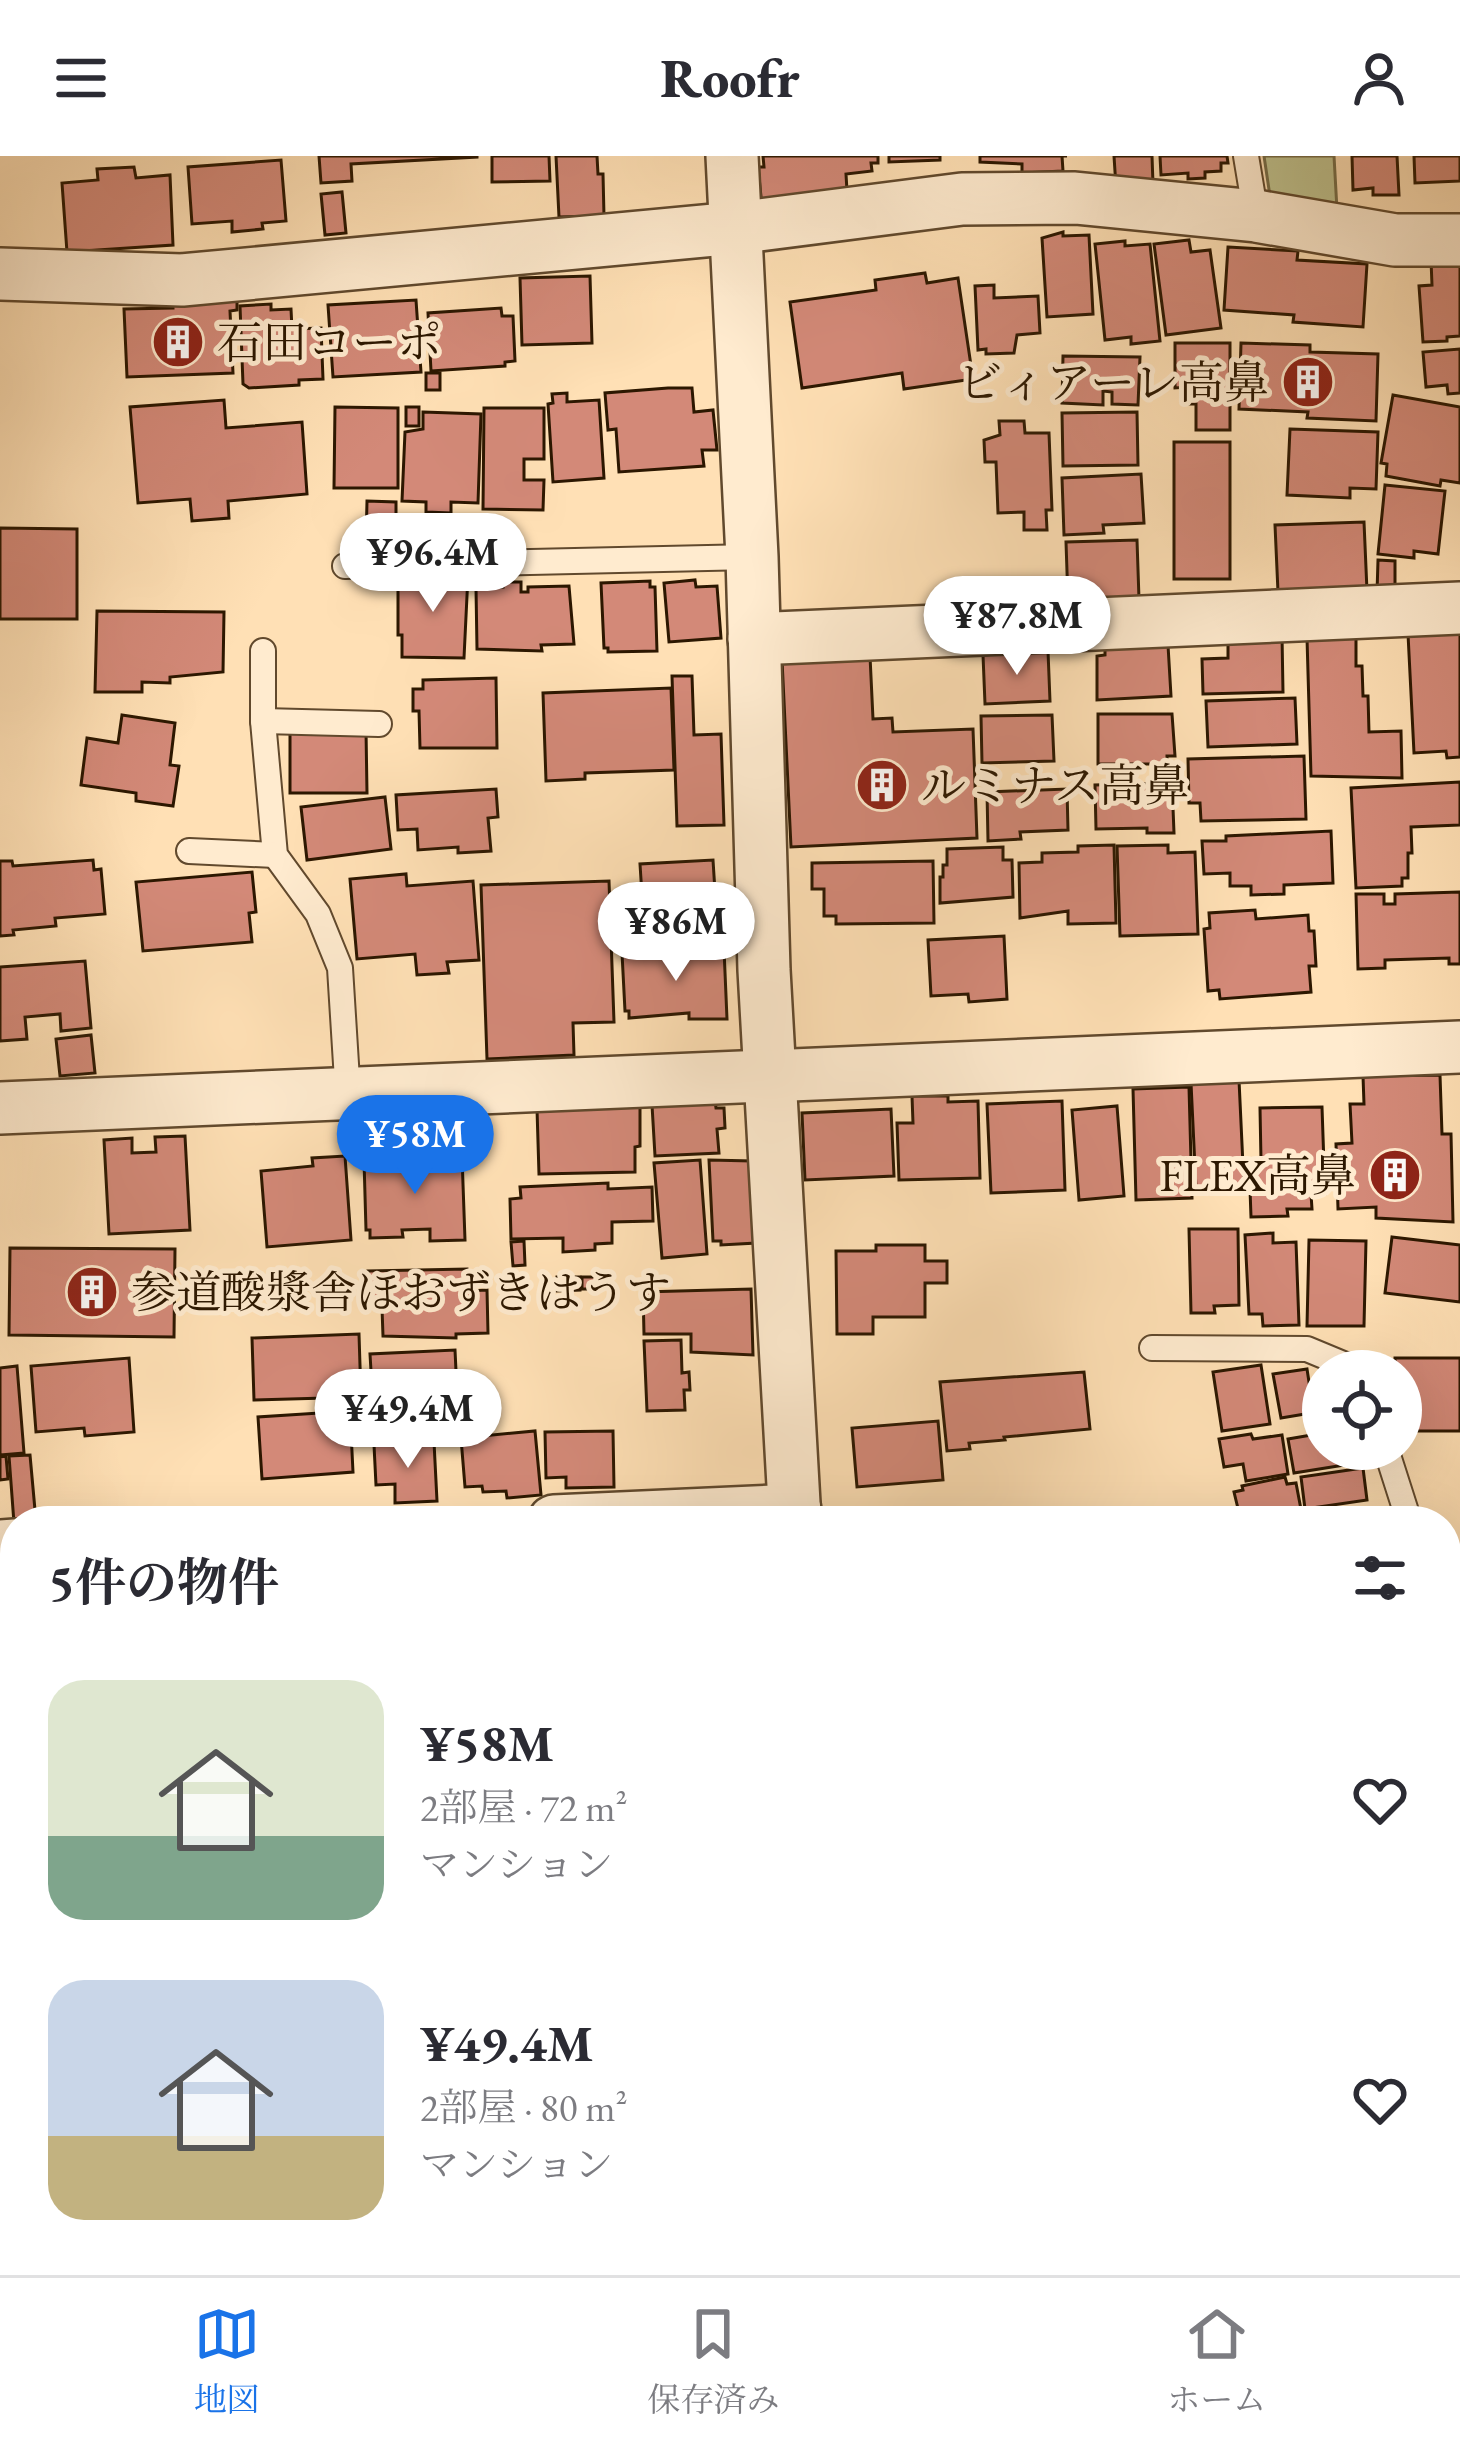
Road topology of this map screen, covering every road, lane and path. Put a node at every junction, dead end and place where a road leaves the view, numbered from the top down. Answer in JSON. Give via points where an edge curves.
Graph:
{"nodes":[{"id":1,"x":732,"y":156,"type":"edge"},
{"id":2,"x":1246,"y":156,"type":"edge"},
{"id":3,"x":1256,"y":216,"type":"junction"},
{"id":4,"x":736,"y":227,"type":"junction"},
{"id":5,"x":1460,"y":240,"type":"edge"},
{"id":6,"x":0,"y":274,"type":"edge"},
{"id":7,"x":752,"y":557,"type":"junction"},
{"id":8,"x":345,"y":566,"type":"dead end"},
{"id":9,"x":1460,"y":608,"type":"edge"},
{"id":10,"x":754,"y":640,"type":"junction"},
{"id":11,"x":263,"y":652,"type":"dead end"},
{"id":12,"x":263,"y":721,"type":"junction"},
{"id":13,"x":379,"y":724,"type":"dead end"},
{"id":14,"x":189,"y":851,"type":"dead end"},
{"id":15,"x":275,"y":855,"type":"junction"},
{"id":16,"x":1460,"y":1047,"type":"edge"},
{"id":17,"x":771,"y":1078,"type":"junction"},
{"id":18,"x":348,"y":1096,"type":"junction"},
{"id":19,"x":0,"y":1108,"type":"edge"},
{"id":20,"x":1152,"y":1348,"type":"dead end"},
{"id":21,"x":1309,"y":1350,"type":"edge"},
{"id":22,"x":1392,"y":1470,"type":"edge"},
{"id":23,"x":795,"y":1506,"type":"edge"},
{"id":24,"x":1404,"y":1506,"type":"edge"}],
"edges":[{"from":1,"to":4,"type":"street"},
{"from":2,"to":3,"type":"lane"},
{"from":3,"to":4,"type":"street","via":[[1075,198],[962,200]]},
{"from":3,"to":5,"type":"street","via":[[1395,240]]},
{"from":4,"to":6,"type":"street","via":[[182,280]]},
{"from":4,"to":7,"type":"street"},
{"from":7,"to":8,"type":"lane"},
{"from":7,"to":10,"type":"street"},
{"from":9,"to":10,"type":"street"},
{"from":10,"to":17,"type":"street"},
{"from":11,"to":12,"type":"lane"},
{"from":12,"to":13,"type":"lane"},
{"from":12,"to":15,"type":"lane"},
{"from":14,"to":15,"type":"lane"},
{"from":15,"to":18,"type":"lane","via":[[318,914],[340,968]]},
{"from":16,"to":17,"type":"street"},
{"from":17,"to":18,"type":"street"},
{"from":17,"to":23,"type":"street"},
{"from":18,"to":19,"type":"street"},
{"from":20,"to":21,"type":"lane"},
{"from":22,"to":24,"type":"lane"}]}
